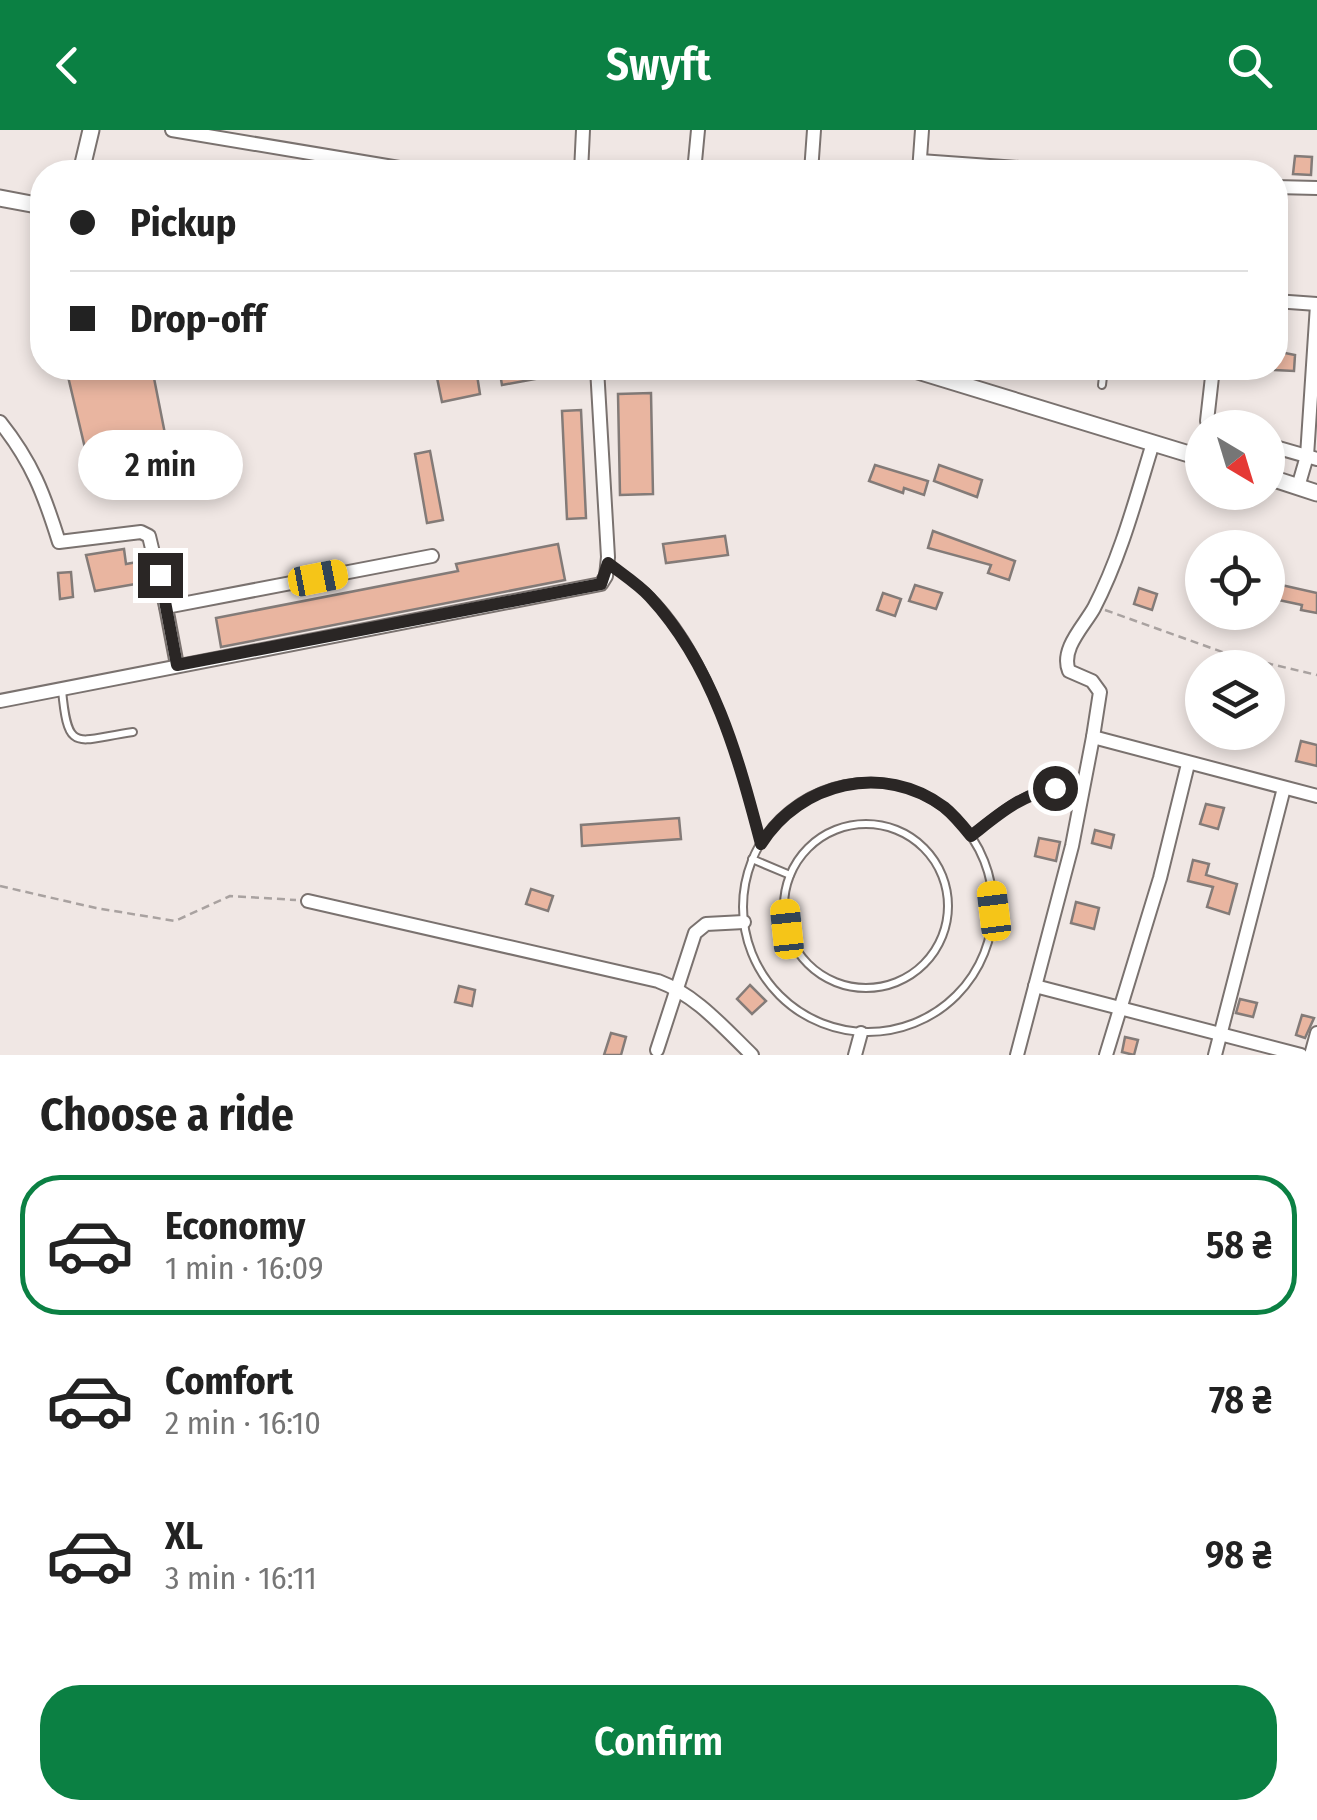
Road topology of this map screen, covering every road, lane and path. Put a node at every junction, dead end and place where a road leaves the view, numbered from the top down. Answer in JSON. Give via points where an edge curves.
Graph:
{"nodes":[{"id":1,"x":90,"y":130,"type":"edge"},
{"id":2,"x":172,"y":130,"type":"edge"},
{"id":3,"x":582,"y":130,"type":"edge"},
{"id":4,"x":698,"y":130,"type":"edge"},
{"id":5,"x":814,"y":130,"type":"edge"},
{"id":6,"x":922,"y":130,"type":"edge"},
{"id":7,"x":84,"y":160,"type":"edge"},
{"id":8,"x":351,"y":160,"type":"edge"},
{"id":9,"x":581,"y":160,"type":"edge"},
{"id":10,"x":695,"y":160,"type":"edge"},
{"id":11,"x":813,"y":160,"type":"edge"},
{"id":12,"x":920,"y":160,"type":"edge"},
{"id":13,"x":1288,"y":187,"type":"edge"},
{"id":14,"x":1317,"y":188,"type":"edge"},
{"id":15,"x":0,"y":198,"type":"edge"},
{"id":16,"x":30,"y":204,"type":"edge"},
{"id":17,"x":1288,"y":302,"type":"edge"},
{"id":18,"x":1317,"y":305,"type":"edge"},
{"id":19,"x":598,"y":380,"type":"edge"},
{"id":20,"x":947,"y":380,"type":"edge"},
{"id":21,"x":1103,"y":380,"type":"edge"},
{"id":22,"x":1212,"y":380,"type":"edge"},
{"id":23,"x":1102,"y":385,"type":"dead end"},
{"id":24,"x":1208,"y":410,"type":"edge"},
{"id":25,"x":1314,"y":417,"type":"edge"},
{"id":26,"x":0,"y":422,"type":"edge"},
{"id":27,"x":1153,"y":443,"type":"junction"},
{"id":28,"x":1285,"y":449,"type":"edge"},
{"id":29,"x":1185,"y":453,"type":"edge"},
{"id":30,"x":1312,"y":457,"type":"edge"},
{"id":31,"x":1285,"y":483,"type":"edge"},
{"id":32,"x":1298,"y":487,"type":"junction"},
{"id":33,"x":1317,"y":492,"type":"edge"},
{"id":34,"x":432,"y":556,"type":"dead end"},
{"id":35,"x":608,"y":563,"type":"junction"},
{"id":36,"x":1095,"y":606,"type":"junction"},
{"id":37,"x":166,"y":607,"type":"junction"},
{"id":38,"x":177,"y":665,"type":"junction"},
{"id":39,"x":1317,"y":675,"type":"edge"},
{"id":40,"x":62,"y":689,"type":"junction"},
{"id":41,"x":0,"y":701,"type":"edge"},
{"id":42,"x":133,"y":732,"type":"dead end"},
{"id":43,"x":1093,"y":738,"type":"junction"},
{"id":44,"x":1188,"y":764,"type":"junction"},
{"id":45,"x":1284,"y":788,"type":"junction"},
{"id":46,"x":1080,"y":790,"type":"junction"},
{"id":47,"x":1317,"y":796,"type":"edge"},
{"id":48,"x":971,"y":836,"type":"junction"},
{"id":49,"x":761,"y":844,"type":"junction"},
{"id":50,"x":752,"y":859,"type":"junction"},
{"id":51,"x":790,"y":875,"type":"junction"},
{"id":52,"x":0,"y":886,"type":"edge"},
{"id":53,"x":308,"y":901,"type":"joint"},
{"id":54,"x":744,"y":922,"type":"junction"},
{"id":55,"x":1036,"y":986,"type":"junction"},
{"id":56,"x":677,"y":988,"type":"junction"},
{"id":57,"x":1120,"y":1007,"type":"junction"},
{"id":58,"x":860,"y":1033,"type":"junction"},
{"id":59,"x":1317,"y":1033,"type":"edge"},
{"id":60,"x":1221,"y":1034,"type":"junction"},
{"id":61,"x":657,"y":1050,"type":"dead end"},
{"id":62,"x":752,"y":1055,"type":"edge"},
{"id":63,"x":855,"y":1055,"type":"edge"},
{"id":64,"x":1017,"y":1055,"type":"edge"},
{"id":65,"x":1106,"y":1055,"type":"edge"},
{"id":66,"x":1215,"y":1055,"type":"edge"},
{"id":67,"x":1302,"y":1055,"type":"edge"},
{"id":68,"x":1312,"y":1055,"type":"edge"}],
"edges":[{"from":1,"to":7,"type":"street"},
{"from":2,"to":8,"type":"street"},
{"from":3,"to":9,"type":"street"},
{"from":4,"to":10,"type":"street"},
{"from":5,"to":11,"type":"street"},
{"from":6,"to":12,"type":"street"},
{"from":13,"to":14,"type":"street"},
{"from":15,"to":16,"type":"street"},
{"from":17,"to":18,"type":"street"},
{"from":18,"to":25,"type":"street"},
{"from":19,"to":35,"type":"street"},
{"from":20,"to":27,"type":"street"},
{"from":21,"to":23,"type":"lane"},
{"from":22,"to":24,"type":"street"},
{"from":25,"to":30,"type":"street"},
{"from":26,"to":37,"type":"street","via":[[40,482],[59,542],[149,536]]},
{"from":27,"to":29,"type":"street"},
{"from":27,"to":36,"type":"street"},
{"from":28,"to":30,"type":"street"},
{"from":30,"to":32,"type":"street"},
{"from":31,"to":32,"type":"street"},
{"from":32,"to":33,"type":"street"},
{"from":34,"to":37,"type":"street"},
{"from":35,"to":38,"type":"street","via":[[601,584]]},
{"from":35,"to":49,"type":"lane","via":[[668,618],[702,671],[721,711]]},
{"from":36,"to":39,"type":"path","via":[[1228,654]]},
{"from":36,"to":43,"type":"street","via":[[1066,660],[1070,671],[1100,692]]},
{"from":37,"to":38,"type":"street"},
{"from":38,"to":40,"type":"street"},
{"from":40,"to":41,"type":"street"},
{"from":40,"to":42,"type":"lane","via":[[71,736]]},
{"from":43,"to":44,"type":"street"},
{"from":43,"to":46,"type":"street"},
{"from":44,"to":45,"type":"street"},
{"from":44,"to":57,"type":"street"},
{"from":45,"to":47,"type":"street"},
{"from":45,"to":60,"type":"street"},
{"from":46,"to":48,"type":"lane","via":[[1032,793]]},
{"from":46,"to":55,"type":"street"},
{"from":48,"to":49,"type":"lane","via":[[945,808],[912,789],[874,782],[836,786],[801,801]]},
{"from":48,"to":58,"type":"lane","via":[[988,872],[994,911],[976,968],[937,1012],[900,1028]]},
{"from":49,"to":50,"type":"lane"},
{"from":50,"to":51,"type":"lane"},
{"from":50,"to":54,"type":"lane","via":[[742,898]]},
{"from":51,"to":51,"type":"lane","via":[[787,929],[799,953],[842,985],[896,983],[937,949],[947,924],[941,870],[904,832],[878,824],[825,834]]},
{"from":52,"to":53,"type":"path","via":[[175,921],[230,896]]},
{"from":53,"to":56,"type":"street"},
{"from":54,"to":56,"type":"street","via":[[706,924],[694,932]]},
{"from":54,"to":58,"type":"lane","via":[[761,974],[787,1004],[822,1024]]},
{"from":55,"to":57,"type":"street"},
{"from":55,"to":64,"type":"street"},
{"from":56,"to":61,"type":"street"},
{"from":56,"to":62,"type":"street"},
{"from":57,"to":60,"type":"street"},
{"from":57,"to":65,"type":"street"},
{"from":58,"to":63,"type":"street"},
{"from":59,"to":68,"type":"street"},
{"from":60,"to":66,"type":"street"},
{"from":60,"to":67,"type":"street"}]}
